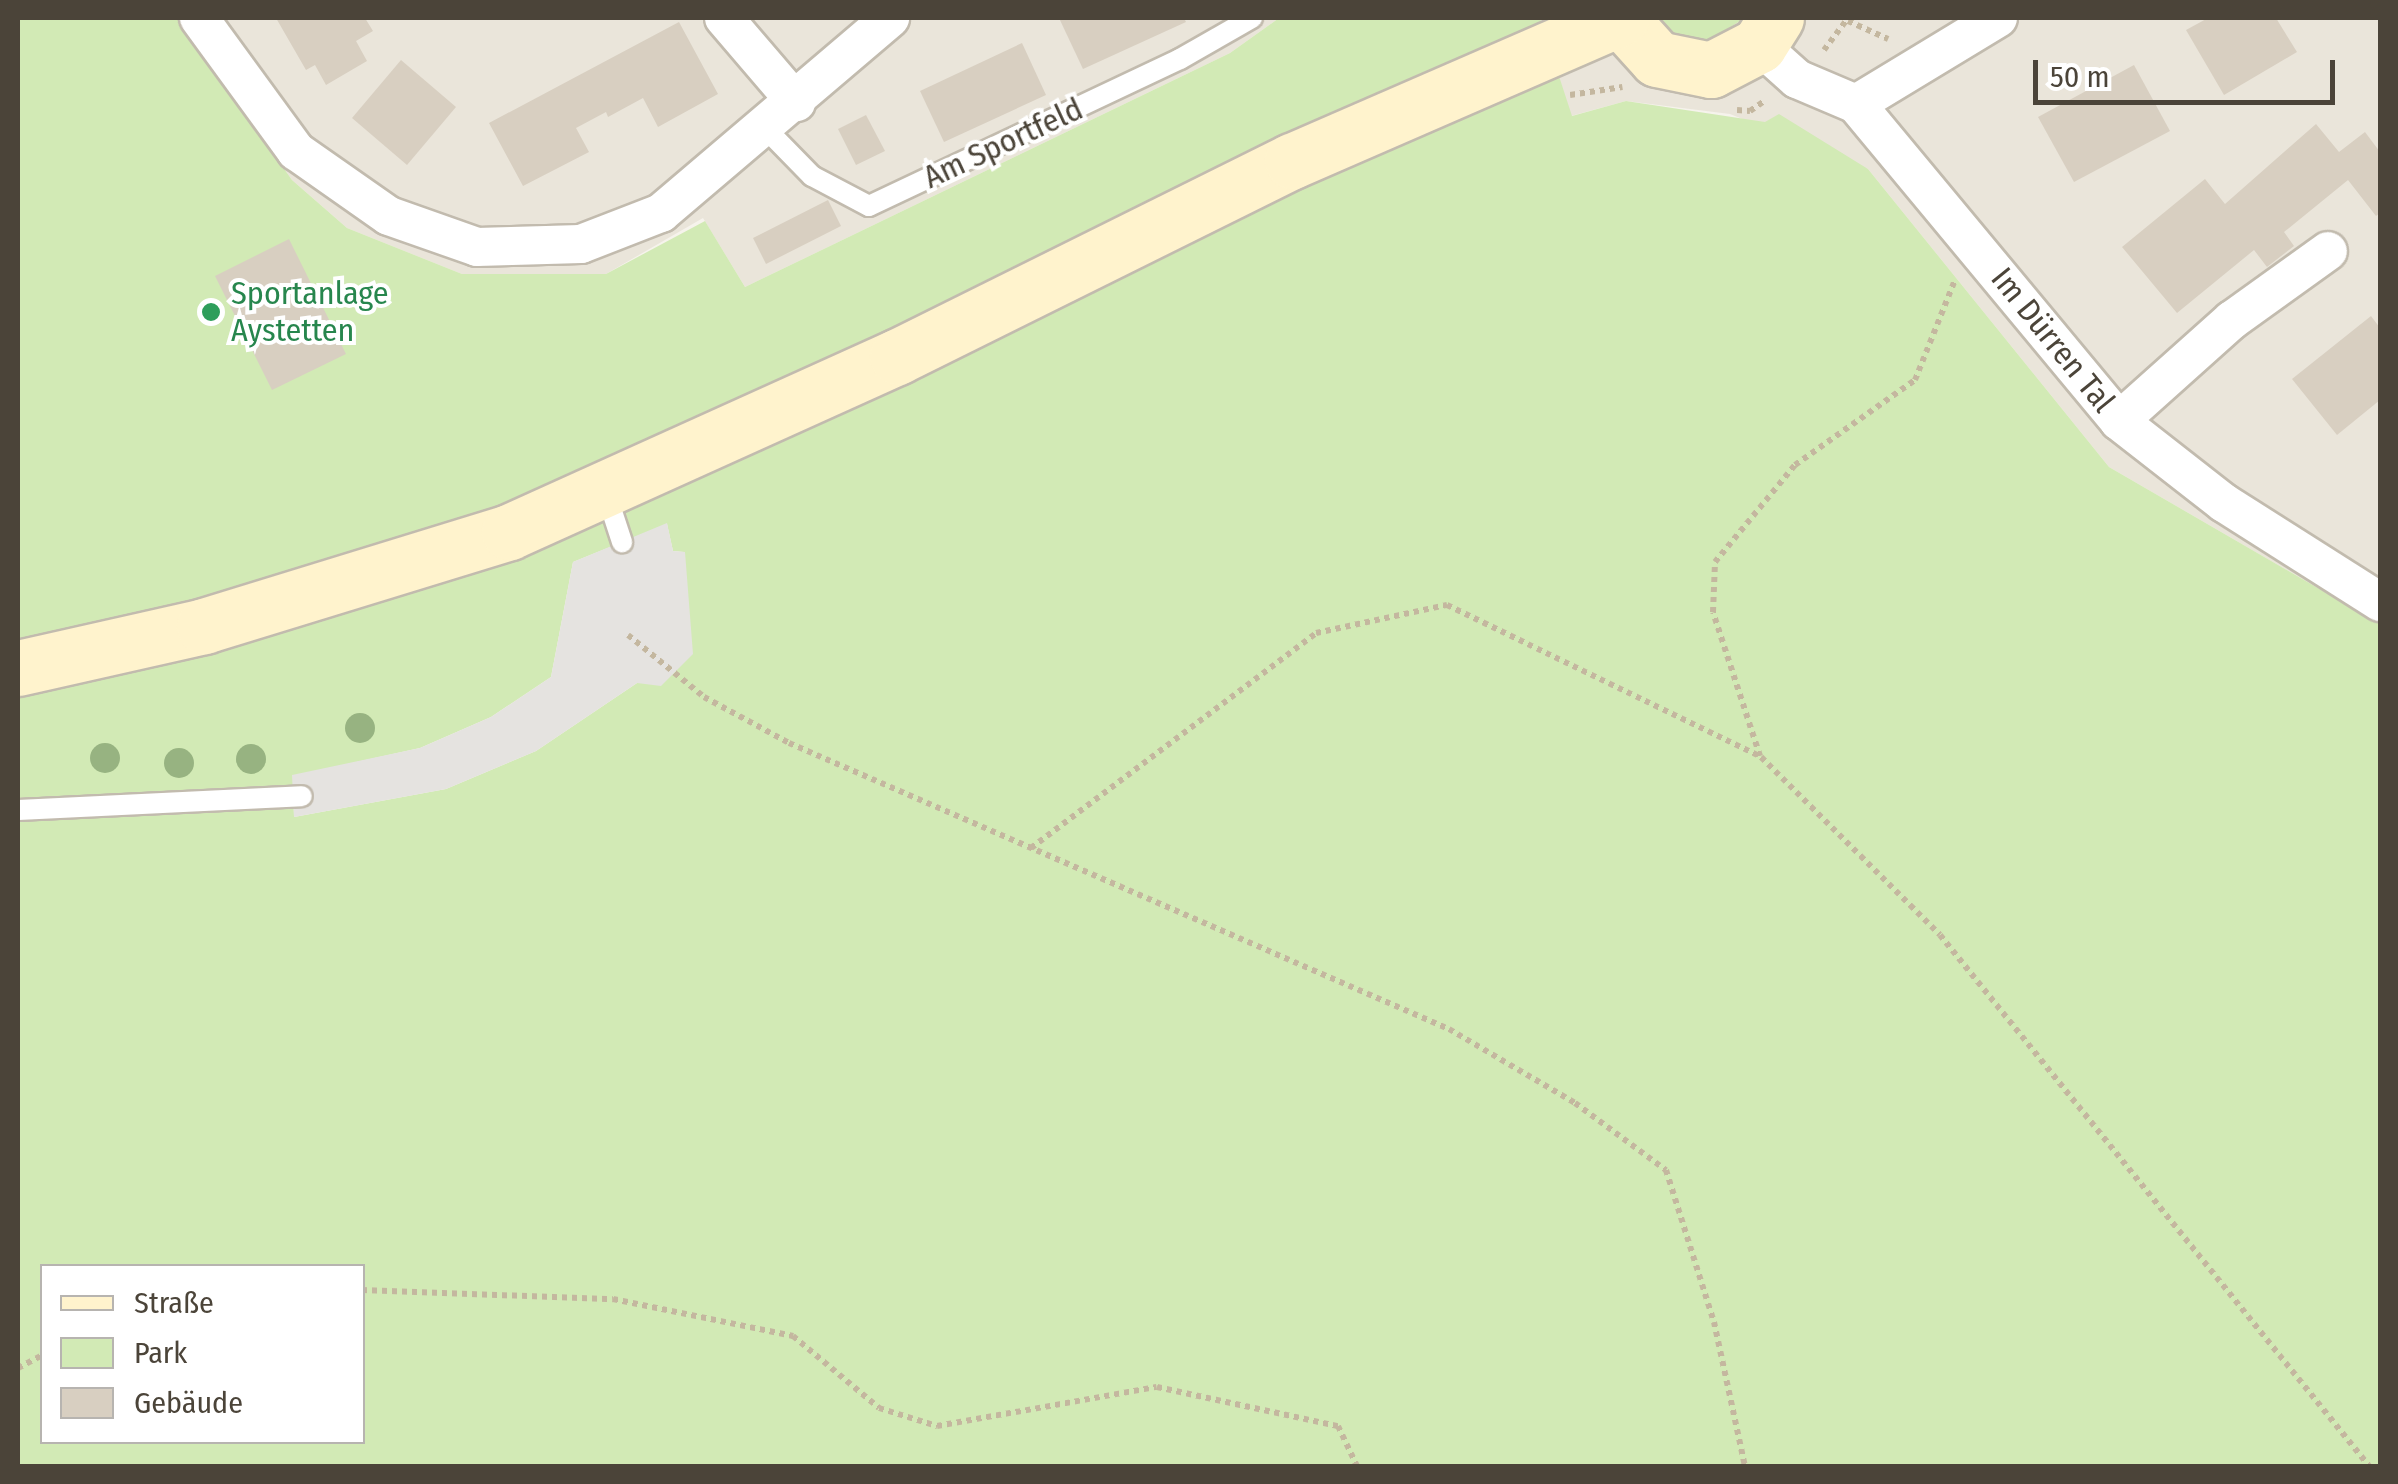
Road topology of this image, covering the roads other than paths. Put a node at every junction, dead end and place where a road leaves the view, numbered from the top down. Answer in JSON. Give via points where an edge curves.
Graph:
{"nodes":[{"id":1,"x":198,"y":18,"type":"edge"},
{"id":2,"x":724,"y":18,"type":"edge"},
{"id":3,"x":890,"y":18,"type":"edge"},
{"id":4,"x":1252,"y":18,"type":"edge"},
{"id":5,"x":1620,"y":18,"type":"edge"},
{"id":6,"x":1998,"y":18,"type":"edge"},
{"id":7,"x":1768,"y":31,"type":"edge"},
{"id":8,"x":796,"y":102,"type":"junction"},
{"id":9,"x":1856,"y":104,"type":"junction"},
{"id":10,"x":766,"y":128,"type":"junction"},
{"id":11,"x":2328,"y":251,"type":"dead end"},
{"id":12,"x":2119,"y":422,"type":"junction"},
{"id":13,"x":2380,"y":602,"type":"edge"},
{"id":14,"x":18,"y":668,"type":"edge"},
{"id":15,"x":302,"y":796,"type":"dead end"},
{"id":16,"x":18,"y":810,"type":"edge"}],
"edges":[{"from":1,"to":10,"type":"street","via":[[296,151],[389,216],[478,247],[581,244],[661,213]]},
{"from":2,"to":8,"type":"street"},
{"from":3,"to":8,"type":"street"},
{"from":4,"to":10,"type":"lane","name":"Am Sportfeld","via":[[1180,59],[869,206],[812,176]]},
{"from":5,"to":7,"type":"main road","via":[[1656,60],[1683,69],[1711,70]]},
{"from":5,"to":14,"type":"main road","via":[[1292,161],[614,517]]},
{"from":6,"to":9,"type":"street"},
{"from":7,"to":9,"type":"street","name":"Im Dürren Tal","via":[[1797,79]]},
{"from":8,"to":10,"type":"street"},
{"from":9,"to":12,"type":"street","name":"Im Dürren Tal"},
{"from":11,"to":12,"type":"street","via":[[2232,320]]},
{"from":12,"to":13,"type":"street","name":"Im Dürren Tal","via":[[2224,503]]},
{"from":15,"to":16,"type":"lane"}]}
